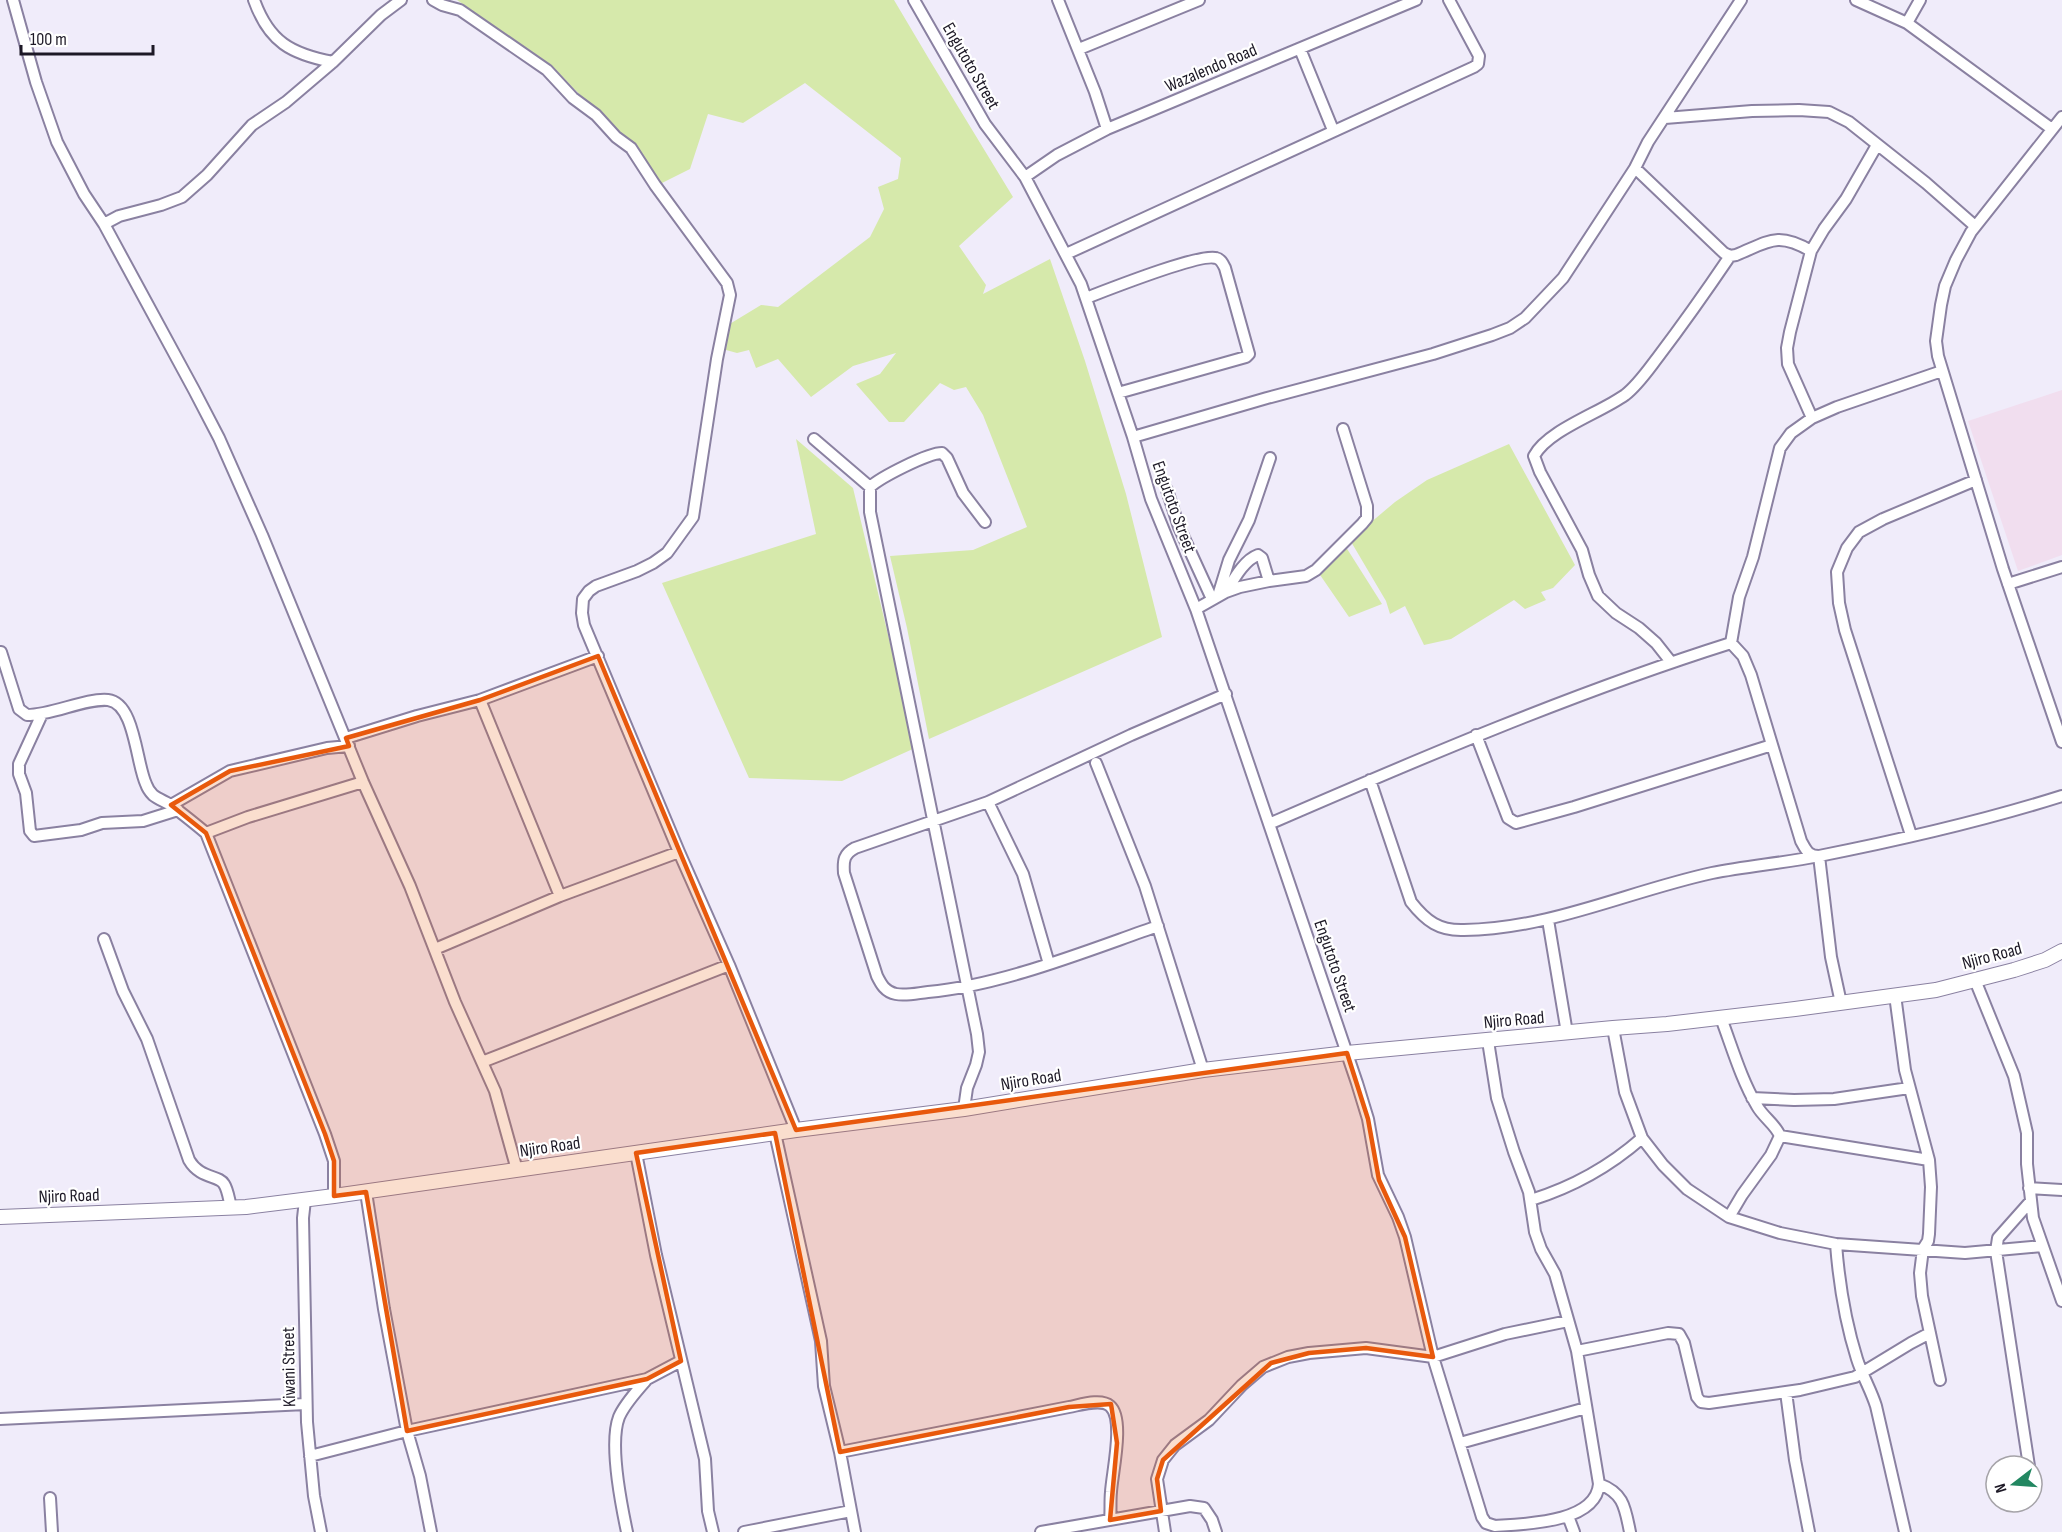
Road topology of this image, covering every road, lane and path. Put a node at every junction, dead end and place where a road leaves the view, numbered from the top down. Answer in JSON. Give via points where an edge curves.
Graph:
{"nodes":[{"id":1,"x":13,"y":0,"type":"edge"},
{"id":2,"x":254,"y":0,"type":"edge"},
{"id":3,"x":400,"y":0,"type":"edge"},
{"id":4,"x":433,"y":0,"type":"edge"},
{"id":5,"x":914,"y":0,"type":"edge"},
{"id":6,"x":1058,"y":0,"type":"edge"},
{"id":7,"x":1200,"y":0,"type":"edge"},
{"id":8,"x":1416,"y":0,"type":"edge"},
{"id":9,"x":1449,"y":0,"type":"edge"},
{"id":10,"x":1741,"y":0,"type":"edge"},
{"id":11,"x":1856,"y":0,"type":"edge"},
{"id":12,"x":1920,"y":0,"type":"edge"},
{"id":13,"x":1907,"y":23,"type":"junction"},
{"id":14,"x":1078,"y":49,"type":"junction"},
{"id":15,"x":1300,"y":49,"type":"junction"},
{"id":16,"x":333,"y":62,"type":"junction"},
{"id":17,"x":2062,"y":117,"type":"edge"},
{"id":18,"x":1665,"y":118,"type":"junction"},
{"id":19,"x":1107,"y":129,"type":"junction"},
{"id":20,"x":2052,"y":129,"type":"junction"},
{"id":21,"x":1333,"y":130,"type":"junction"},
{"id":22,"x":1877,"y":145,"type":"junction"},
{"id":23,"x":1635,"y":168,"type":"junction"},
{"id":24,"x":1025,"y":177,"type":"junction"},
{"id":25,"x":104,"y":224,"type":"junction"},
{"id":26,"x":1976,"y":226,"type":"junction"},
{"id":27,"x":1811,"y":251,"type":"junction"},
{"id":28,"x":1066,"y":254,"type":"junction"},
{"id":29,"x":1730,"y":256,"type":"junction"},
{"id":30,"x":1086,"y":298,"type":"junction"},
{"id":31,"x":1942,"y":371,"type":"junction"},
{"id":32,"x":1118,"y":393,"type":"junction"},
{"id":33,"x":1812,"y":417,"type":"junction"},
{"id":34,"x":1343,"y":429,"type":"dead end"},
{"id":35,"x":1133,"y":437,"type":"junction"},
{"id":36,"x":814,"y":439,"type":"dead end"},
{"id":37,"x":1270,"y":458,"type":"dead end"},
{"id":38,"x":1976,"y":480,"type":"junction"},
{"id":39,"x":870,"y":487,"type":"junction"},
{"id":40,"x":1167,"y":490,"type":"dead end"},
{"id":41,"x":985,"y":522,"type":"dead end"},
{"id":42,"x":2062,"y":567,"type":"edge"},
{"id":43,"x":1269,"y":581,"type":"junction"},
{"id":44,"x":2008,"y":584,"type":"junction"},
{"id":45,"x":1219,"y":596,"type":"junction"},
{"id":46,"x":1196,"y":609,"type":"junction"},
{"id":47,"x":1731,"y":643,"type":"junction"},
{"id":48,"x":1,"y":652,"type":"edge"},
{"id":49,"x":598,"y":656,"type":"junction"},
{"id":50,"x":1671,"y":662,"type":"junction"},
{"id":51,"x":1226,"y":694,"type":"junction"},
{"id":52,"x":480,"y":700,"type":"junction"},
{"id":53,"x":42,"y":714,"type":"junction"},
{"id":54,"x":1476,"y":735,"type":"junction"},
{"id":55,"x":348,"y":742,"type":"junction"},
{"id":56,"x":2062,"y":742,"type":"edge"},
{"id":57,"x":1772,"y":745,"type":"junction"},
{"id":58,"x":1096,"y":763,"type":"dead end"},
{"id":59,"x":1370,"y":780,"type":"junction"},
{"id":60,"x":363,"y":782,"type":"junction"},
{"id":61,"x":2062,"y":796,"type":"edge"},
{"id":62,"x":988,"y":802,"type":"junction"},
{"id":63,"x":174,"y":808,"type":"junction"},
{"id":64,"x":933,"y":820,"type":"junction"},
{"id":65,"x":1269,"y":824,"type":"junction"},
{"id":66,"x":206,"y":832,"type":"junction"},
{"id":67,"x":1911,"y":835,"type":"junction"},
{"id":68,"x":679,"y":852,"type":"junction"},
{"id":69,"x":1819,"y":856,"type":"junction"},
{"id":70,"x":560,"y":896,"type":"junction"},
{"id":71,"x":1548,"y":920,"type":"junction"},
{"id":72,"x":1158,"y":926,"type":"junction"},
{"id":73,"x":104,"y":939,"type":"dead end"},
{"id":74,"x":435,"y":949,"type":"junction"},
{"id":75,"x":2062,"y":951,"type":"edge"},
{"id":76,"x":1049,"y":963,"type":"junction"},
{"id":77,"x":729,"y":964,"type":"junction"},
{"id":78,"x":1975,"y":980,"type":"junction"},
{"id":79,"x":966,"y":987,"type":"junction"},
{"id":80,"x":1895,"y":995,"type":"junction"},
{"id":81,"x":1841,"y":1003,"type":"junction"},
{"id":82,"x":1721,"y":1018,"type":"junction"},
{"id":83,"x":1613,"y":1028,"type":"junction"},
{"id":84,"x":1567,"y":1033,"type":"junction"},
{"id":85,"x":1488,"y":1041,"type":"junction"},
{"id":86,"x":1347,"y":1053,"type":"junction"},
{"id":87,"x":482,"y":1062,"type":"junction"},
{"id":88,"x":1203,"y":1070,"type":"junction"},
{"id":89,"x":1910,"y":1088,"type":"junction"},
{"id":90,"x":1752,"y":1098,"type":"junction"},
{"id":91,"x":964,"y":1109,"type":"junction"},
{"id":92,"x":796,"y":1130,"type":"junction"},
{"id":93,"x":775,"y":1133,"type":"junction"},
{"id":94,"x":1780,"y":1136,"type":"junction"},
{"id":95,"x":1642,"y":1138,"type":"junction"},
{"id":96,"x":636,"y":1153,"type":"junction"},
{"id":97,"x":1929,"y":1160,"type":"junction"},
{"id":98,"x":518,"y":1170,"type":"junction"},
{"id":99,"x":2029,"y":1188,"type":"junction"},
{"id":100,"x":2062,"y":1190,"type":"edge"},
{"id":101,"x":366,"y":1192,"type":"junction"},
{"id":102,"x":334,"y":1196,"type":"junction"},
{"id":103,"x":305,"y":1200,"type":"junction"},
{"id":104,"x":1531,"y":1200,"type":"junction"},
{"id":105,"x":2030,"y":1202,"type":"junction"},
{"id":106,"x":231,"y":1208,"type":"junction"},
{"id":107,"x":0,"y":1217,"type":"edge"},
{"id":108,"x":1729,"y":1217,"type":"junction"},
{"id":109,"x":1836,"y":1244,"type":"junction"},
{"id":110,"x":2042,"y":1246,"type":"junction"},
{"id":111,"x":1923,"y":1250,"type":"junction"},
{"id":112,"x":1996,"y":1251,"type":"junction"},
{"id":113,"x":2062,"y":1301,"type":"edge"},
{"id":114,"x":1568,"y":1320,"type":"junction"},
{"id":115,"x":1930,"y":1333,"type":"junction"},
{"id":116,"x":1577,"y":1351,"type":"junction"},
{"id":117,"x":1433,"y":1357,"type":"junction"},
{"id":118,"x":681,"y":1361,"type":"junction"},
{"id":119,"x":1863,"y":1372,"type":"junction"},
{"id":120,"x":647,"y":1379,"type":"junction"},
{"id":121,"x":1940,"y":1380,"type":"dead end"},
{"id":122,"x":1786,"y":1392,"type":"junction"},
{"id":123,"x":306,"y":1404,"type":"junction"},
{"id":124,"x":1586,"y":1408,"type":"junction"},
{"id":125,"x":0,"y":1419,"type":"edge"},
{"id":126,"x":407,"y":1431,"type":"junction"},
{"id":127,"x":1460,"y":1443,"type":"junction"},
{"id":128,"x":840,"y":1452,"type":"junction"},
{"id":129,"x":2027,"y":1454,"type":"edge"},
{"id":130,"x":310,"y":1456,"type":"junction"},
{"id":131,"x":1599,"y":1484,"type":"junction"},
{"id":132,"x":50,"y":1498,"type":"dead end"},
{"id":133,"x":1161,"y":1510,"type":"junction"},
{"id":134,"x":851,"y":1511,"type":"junction"},
{"id":135,"x":1568,"y":1516,"type":"junction"},
{"id":136,"x":1110,"y":1520,"type":"junction"},
{"id":137,"x":1543,"y":1526,"type":"edge"},
{"id":138,"x":52,"y":1532,"type":"edge"},
{"id":139,"x":321,"y":1532,"type":"edge"},
{"id":140,"x":431,"y":1532,"type":"edge"},
{"id":141,"x":627,"y":1532,"type":"edge"},
{"id":142,"x":713,"y":1532,"type":"edge"},
{"id":143,"x":744,"y":1532,"type":"edge"},
{"id":144,"x":855,"y":1532,"type":"edge"},
{"id":145,"x":1041,"y":1532,"type":"edge"},
{"id":146,"x":1165,"y":1532,"type":"edge"},
{"id":147,"x":1216,"y":1532,"type":"edge"},
{"id":148,"x":1574,"y":1532,"type":"edge"},
{"id":149,"x":1630,"y":1532,"type":"edge"},
{"id":150,"x":1809,"y":1532,"type":"edge"},
{"id":151,"x":1905,"y":1532,"type":"edge"}],
"edges":[{"from":1,"to":25,"type":"street","via":[[57,142]]},
{"from":2,"to":16,"type":"street","via":[[276,40],[296,52]]},
{"from":3,"to":16,"type":"street"},
{"from":4,"to":49,"type":"street","via":[[460,10],[547,70],[631,148],[729,289],[693,517],[667,553],[637,571],[596,586],[583,599],[584,625]]},
{"from":5,"to":24,"type":"street","name":"Engutoto Street","via":[[985,124]]},
{"from":6,"to":14,"type":"street"},
{"from":7,"to":14,"type":"street"},
{"from":8,"to":15,"type":"street","name":"Wazalendo Road"},
{"from":9,"to":21,"type":"street","via":[[1479,56],[1478,64]]},
{"from":10,"to":18,"type":"street"},
{"from":11,"to":13,"type":"street"},
{"from":12,"to":13,"type":"street"},
{"from":13,"to":20,"type":"street"},
{"from":14,"to":19,"type":"street"},
{"from":15,"to":19,"type":"street","name":"Wazalendo Road"},
{"from":15,"to":21,"type":"street"},
{"from":16,"to":25,"type":"street","via":[[252,125],[182,197]]},
{"from":17,"to":20,"type":"street"},
{"from":18,"to":22,"type":"street","via":[[1752,111],[1829,112],[1849,122]]},
{"from":18,"to":23,"type":"street"},
{"from":19,"to":24,"type":"street","name":"Wazalendo Road"},
{"from":20,"to":26,"type":"street"},
{"from":21,"to":28,"type":"street"},
{"from":22,"to":26,"type":"street"},
{"from":22,"to":27,"type":"street"},
{"from":23,"to":29,"type":"street"},
{"from":23,"to":35,"type":"street","via":[[1563,278],[1525,318],[1509,328],[1433,354]]},
{"from":24,"to":28,"type":"street","name":"Engutoto Street"},
{"from":25,"to":55,"type":"street","via":[[219,438]]},
{"from":26,"to":31,"type":"street","via":[[1945,286],[1936,341]]},
{"from":27,"to":29,"type":"street","via":[[1781,239]]},
{"from":27,"to":33,"type":"street","via":[[1787,348],[1788,364]]},
{"from":28,"to":30,"type":"street","name":"Engutoto Street"},
{"from":29,"to":50,"type":"street","via":[[1675,335],[1627,394],[1561,432],[1534,456],[1582,550],[1598,596],[1656,643]]},
{"from":30,"to":32,"type":"street","name":"Engutoto Street"},
{"from":30,"to":32,"type":"street","via":[[1164,269],[1207,258],[1215,257],[1225,267],[1249,354]]},
{"from":31,"to":33,"type":"street"},
{"from":31,"to":38,"type":"street"},
{"from":32,"to":35,"type":"street","name":"Engutoto Street"},
{"from":33,"to":47,"type":"street","via":[[1791,432],[1780,448]]},
{"from":34,"to":43,"type":"street","via":[[1367,506],[1367,518],[1316,570],[1298,578]]},
{"from":35,"to":46,"type":"street","name":"Engutoto Street","via":[[1151,499]]},
{"from":36,"to":39,"type":"street"},
{"from":37,"to":45,"type":"street","via":[[1252,512],[1229,560]]},
{"from":38,"to":44,"type":"street"},
{"from":38,"to":67,"type":"street","via":[[1859,532],[1837,572],[1845,630]]},
{"from":39,"to":41,"type":"street","via":[[942,453],[963,493]]},
{"from":39,"to":64,"type":"street","via":[[870,512]]},
{"from":40,"to":45,"type":"street","via":[[1183,536]]},
{"from":42,"to":44,"type":"street"},
{"from":43,"to":45,"type":"street"},
{"from":43,"to":45,"type":"street","via":[[1258,555]]},
{"from":44,"to":56,"type":"street"},
{"from":45,"to":46,"type":"street"},
{"from":46,"to":51,"type":"street","name":"Engutoto Street"},
{"from":47,"to":50,"type":"street"},
{"from":47,"to":57,"type":"street","via":[[1743,656],[1751,675]]},
{"from":48,"to":53,"type":"street","via":[[19,709],[27,715]]},
{"from":49,"to":52,"type":"street"},
{"from":49,"to":68,"type":"street"},
{"from":50,"to":54,"type":"street"},
{"from":51,"to":62,"type":"street"},
{"from":51,"to":65,"type":"street","name":"Engutoto Street"},
{"from":52,"to":55,"type":"street"},
{"from":52,"to":70,"type":"street"},
{"from":53,"to":63,"type":"street","via":[[98,700],[120,705],[131,725],[147,786],[153,795]]},
{"from":53,"to":63,"type":"street","via":[[19,764],[34,836],[102,823],[144,821]]},
{"from":54,"to":57,"type":"street","via":[[1508,818],[1516,823]]},
{"from":54,"to":59,"type":"street"},
{"from":55,"to":60,"type":"street"},
{"from":55,"to":63,"type":"street","via":[[230,771]]},
{"from":57,"to":69,"type":"street","via":[[1801,841],[1808,853]]},
{"from":58,"to":72,"type":"street"},
{"from":59,"to":65,"type":"street"},
{"from":59,"to":71,"type":"street","via":[[1411,902],[1423,918],[1439,927],[1463,931]]},
{"from":60,"to":66,"type":"street"},
{"from":60,"to":74,"type":"street"},
{"from":61,"to":67,"type":"street"},
{"from":62,"to":64,"type":"street"},
{"from":62,"to":76,"type":"street","via":[[1023,874]]},
{"from":63,"to":66,"type":"street"},
{"from":64,"to":79,"type":"street"},
{"from":64,"to":79,"type":"street","via":[[846,853],[844,873],[877,976],[887,990],[898,994]]},
{"from":65,"to":86,"type":"street","name":"Engutoto Street"},
{"from":66,"to":102,"type":"street","via":[[325,1134],[334,1161]]},
{"from":67,"to":69,"type":"street"},
{"from":68,"to":70,"type":"street"},
{"from":68,"to":77,"type":"street"},
{"from":69,"to":71,"type":"street","via":[[1711,873]]},
{"from":69,"to":81,"type":"street","via":[[1831,957]]},
{"from":70,"to":74,"type":"street"},
{"from":71,"to":84,"type":"street"},
{"from":72,"to":76,"type":"street"},
{"from":72,"to":88,"type":"street"},
{"from":73,"to":106,"type":"street","via":[[123,991],[147,1039],[189,1160],[200,1173],[225,1184]]},
{"from":74,"to":87,"type":"street"},
{"from":75,"to":78,"type":"street","name":"Njiro Road","via":[[2045,960]]},
{"from":76,"to":79,"type":"street"},
{"from":77,"to":87,"type":"street"},
{"from":77,"to":92,"type":"street"},
{"from":78,"to":80,"type":"street","name":"Njiro Road"},
{"from":78,"to":99,"type":"street","via":[[2014,1076],[2027,1133]]},
{"from":79,"to":91,"type":"street","via":[[979,1052]]},
{"from":80,"to":81,"type":"street","name":"Njiro Road"},
{"from":80,"to":89,"type":"street"},
{"from":81,"to":82,"type":"street","name":"Njiro Road"},
{"from":82,"to":83,"type":"street","name":"Njiro Road"},
{"from":82,"to":90,"type":"street"},
{"from":83,"to":84,"type":"street","name":"Njiro Road"},
{"from":83,"to":95,"type":"street","via":[[1625,1092]]},
{"from":84,"to":85,"type":"street","name":"Njiro Road"},
{"from":85,"to":86,"type":"street","name":"Njiro Road"},
{"from":85,"to":104,"type":"street","via":[[1497,1098]]},
{"from":86,"to":88,"type":"street","name":"Njiro Road"},
{"from":86,"to":117,"type":"street","name":"Engutoto Street","via":[[1368,1119],[1378,1175],[1405,1238]]},
{"from":87,"to":98,"type":"street","via":[[495,1091]]},
{"from":88,"to":91,"type":"street","name":"Njiro Road"},
{"from":89,"to":90,"type":"street","via":[[1834,1099]]},
{"from":89,"to":97,"type":"street"},
{"from":90,"to":94,"type":"street"},
{"from":91,"to":92,"type":"street","name":"Njiro Road"},
{"from":92,"to":93,"type":"street","name":"Njiro Road"},
{"from":93,"to":96,"type":"street","name":"Njiro Road"},
{"from":93,"to":128,"type":"street","via":[[821,1341],[825,1386]]},
{"from":94,"to":97,"type":"street"},
{"from":94,"to":108,"type":"street"},
{"from":95,"to":104,"type":"street","via":[[1586,1178]]},
{"from":95,"to":108,"type":"street","via":[[1686,1189]]},
{"from":96,"to":98,"type":"street","name":"Njiro Road"},
{"from":96,"to":118,"type":"street"},
{"from":97,"to":111,"type":"street","via":[[1930,1218]]},
{"from":98,"to":101,"type":"street","name":"Njiro Road"},
{"from":99,"to":100,"type":"street"},
{"from":99,"to":105,"type":"street"},
{"from":101,"to":102,"type":"street","name":"Njiro Road"},
{"from":101,"to":126,"type":"street"},
{"from":102,"to":103,"type":"street","name":"Njiro Road"},
{"from":103,"to":106,"type":"street","name":"Njiro Road"},
{"from":103,"to":123,"type":"street","name":"Kiwani Street"},
{"from":104,"to":114,"type":"street","via":[[1535,1232],[1555,1274]]},
{"from":105,"to":110,"type":"street"},
{"from":105,"to":112,"type":"street","via":[[1998,1238]]},
{"from":106,"to":107,"type":"street","name":"Njiro Road"},
{"from":108,"to":109,"type":"street","via":[[1780,1233]]},
{"from":109,"to":111,"type":"street"},
{"from":109,"to":119,"type":"street","via":[[1847,1324]]},
{"from":110,"to":112,"type":"street"},
{"from":110,"to":113,"type":"street"},
{"from":111,"to":112,"type":"street"},
{"from":111,"to":115,"type":"street","via":[[1920,1273]]},
{"from":112,"to":129,"type":"street"},
{"from":114,"to":116,"type":"street"},
{"from":114,"to":117,"type":"street","via":[[1505,1334]]},
{"from":115,"to":119,"type":"street"},
{"from":115,"to":121,"type":"street"},
{"from":116,"to":122,"type":"street","via":[[1677,1334],[1684,1343],[1693,1386],[1701,1401]]},
{"from":116,"to":124,"type":"street"},
{"from":117,"to":127,"type":"street","name":"Engutoto Street"},
{"from":117,"to":133,"type":"street","via":[[1366,1348],[1309,1353],[1263,1367],[1163,1460],[1157,1479]]},
{"from":118,"to":120,"type":"street"},
{"from":118,"to":142,"type":"street","via":[[705,1460]]},
{"from":119,"to":122,"type":"street"},
{"from":119,"to":151,"type":"street","via":[[1876,1406]]},
{"from":120,"to":126,"type":"street"},
{"from":120,"to":141,"type":"street","via":[[620,1414],[616,1427]]},
{"from":122,"to":150,"type":"street"},
{"from":123,"to":125,"type":"street"},
{"from":123,"to":130,"type":"street","name":"Kiwani Street"},
{"from":124,"to":127,"type":"street"},
{"from":124,"to":131,"type":"street"},
{"from":126,"to":130,"type":"street"},
{"from":126,"to":140,"type":"street"},
{"from":127,"to":137,"type":"street","name":"Engutoto Street","via":[[1486,1523]]},
{"from":128,"to":134,"type":"street"},
{"from":128,"to":136,"type":"street","via":[[1069,1407],[1106,1404],[1112,1407],[1117,1419]]},
{"from":130,"to":139,"type":"street","name":"Kiwani Street"},
{"from":131,"to":135,"type":"street","via":[[1593,1500]]},
{"from":131,"to":149,"type":"street","via":[[1621,1498]]},
{"from":132,"to":138,"type":"street"},
{"from":133,"to":136,"type":"street"},
{"from":133,"to":146,"type":"street"},
{"from":133,"to":147,"type":"street","via":[[1204,1508]]},
{"from":134,"to":143,"type":"street"},
{"from":134,"to":144,"type":"street"},
{"from":135,"to":137,"type":"street"},
{"from":135,"to":148,"type":"street"},
{"from":136,"to":145,"type":"street"}]}
